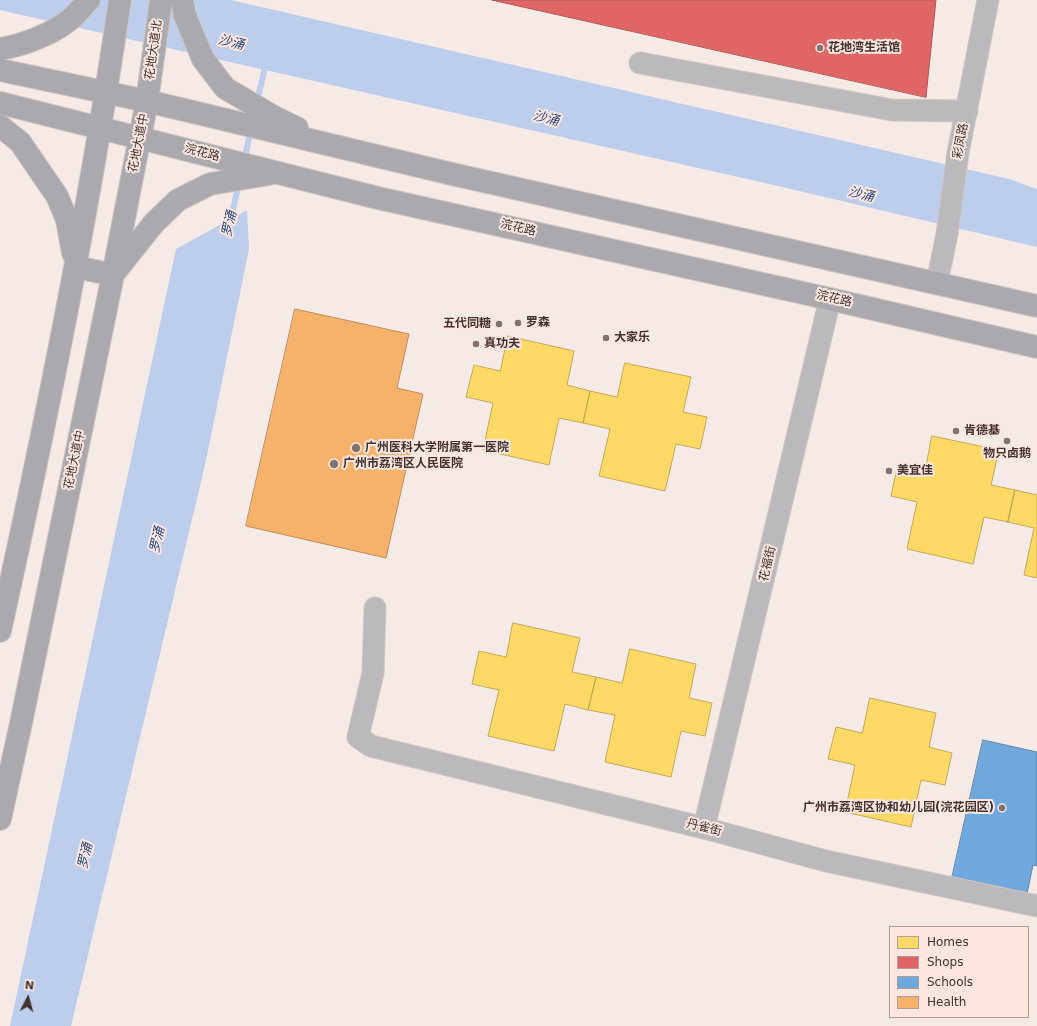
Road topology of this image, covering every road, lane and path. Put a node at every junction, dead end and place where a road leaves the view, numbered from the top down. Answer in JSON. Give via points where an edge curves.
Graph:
{"nodes":[{"id":1,"x":89,"y":0,"type":"edge"},
{"id":2,"x":120,"y":0,"type":"edge"},
{"id":3,"x":161,"y":0,"type":"edge"},
{"id":4,"x":182,"y":0,"type":"edge"},
{"id":5,"x":988,"y":0,"type":"edge"},
{"id":6,"x":2,"y":58,"type":"edge"},
{"id":7,"x":640,"y":63,"type":"dead end"},
{"id":8,"x":106,"y":93,"type":"junction"},
{"id":9,"x":147,"y":101,"type":"junction"},
{"id":10,"x":0,"y":103,"type":"edge"},
{"id":11,"x":967,"y":111,"type":"junction"},
{"id":12,"x":271,"y":124,"type":"junction"},
{"id":13,"x":0,"y":126,"type":"edge"},
{"id":14,"x":100,"y":128,"type":"junction"},
{"id":15,"x":140,"y":137,"type":"junction"},
{"id":16,"x":267,"y":173,"type":"junction"},
{"id":17,"x":76,"y":267,"type":"junction"},
{"id":18,"x":113,"y":275,"type":"junction"},
{"id":19,"x":936,"y":283,"type":"junction"},
{"id":20,"x":830,"y":299,"type":"junction"},
{"id":21,"x":1037,"y":306,"type":"edge"},
{"id":22,"x":1037,"y":347,"type":"edge"},
{"id":23,"x":375,"y":608,"type":"dead end"},
{"id":24,"x":0,"y":631,"type":"edge"},
{"id":25,"x":0,"y":819,"type":"edge"},
{"id":26,"x":704,"y":828,"type":"junction"},
{"id":27,"x":1037,"y":906,"type":"edge"}],
"edges":[{"from":1,"to":6,"type":"main road","via":[[74,16],[55,30],[26,42]]},
{"from":2,"to":8,"type":"main road"},
{"from":3,"to":9,"type":"main road","name":"花地大道北"},
{"from":4,"to":12,"type":"main road","via":[[184,16],[203,59],[225,88]]},
{"from":5,"to":11,"type":"street","name":"彩凤路"},
{"from":6,"to":8,"type":"main road"},
{"from":7,"to":11,"type":"street","via":[[892,110]]},
{"from":8,"to":9,"type":"main road"},
{"from":8,"to":14,"type":"main road"},
{"from":9,"to":12,"type":"main road","via":[[208,115]]},
{"from":9,"to":15,"type":"main road","name":"花地大道中"},
{"from":10,"to":14,"type":"main road","name":"浣花路"},
{"from":11,"to":19,"type":"street","name":"彩凤路","via":[[958,153],[947,234]]},
{"from":12,"to":19,"type":"main road","via":[[334,146]]},
{"from":13,"to":17,"type":"main road","via":[[20,142],[58,196],[67,220]]},
{"from":14,"to":15,"type":"main road","name":"浣花路"},
{"from":14,"to":17,"type":"main road"},
{"from":15,"to":16,"type":"main road","name":"浣花路"},
{"from":15,"to":18,"type":"main road","name":"花地大道中"},
{"from":16,"to":18,"type":"main road","via":[[210,184],[178,200],[154,223]]},
{"from":16,"to":20,"type":"main road","name":"浣花路"},
{"from":17,"to":18,"type":"main road"},
{"from":17,"to":24,"type":"main road","via":[[34,478]]},
{"from":18,"to":25,"type":"main road","name":"花地大道中"},
{"from":19,"to":21,"type":"main road"},
{"from":20,"to":22,"type":"main road","name":"浣花路"},
{"from":20,"to":26,"type":"street","name":"花福街"},
{"from":23,"to":26,"type":"street","name":"丹雀街","via":[[373,673],[358,737],[371,746]]},
{"from":26,"to":27,"type":"street","name":"丹雀街","via":[[826,861]]}]}
